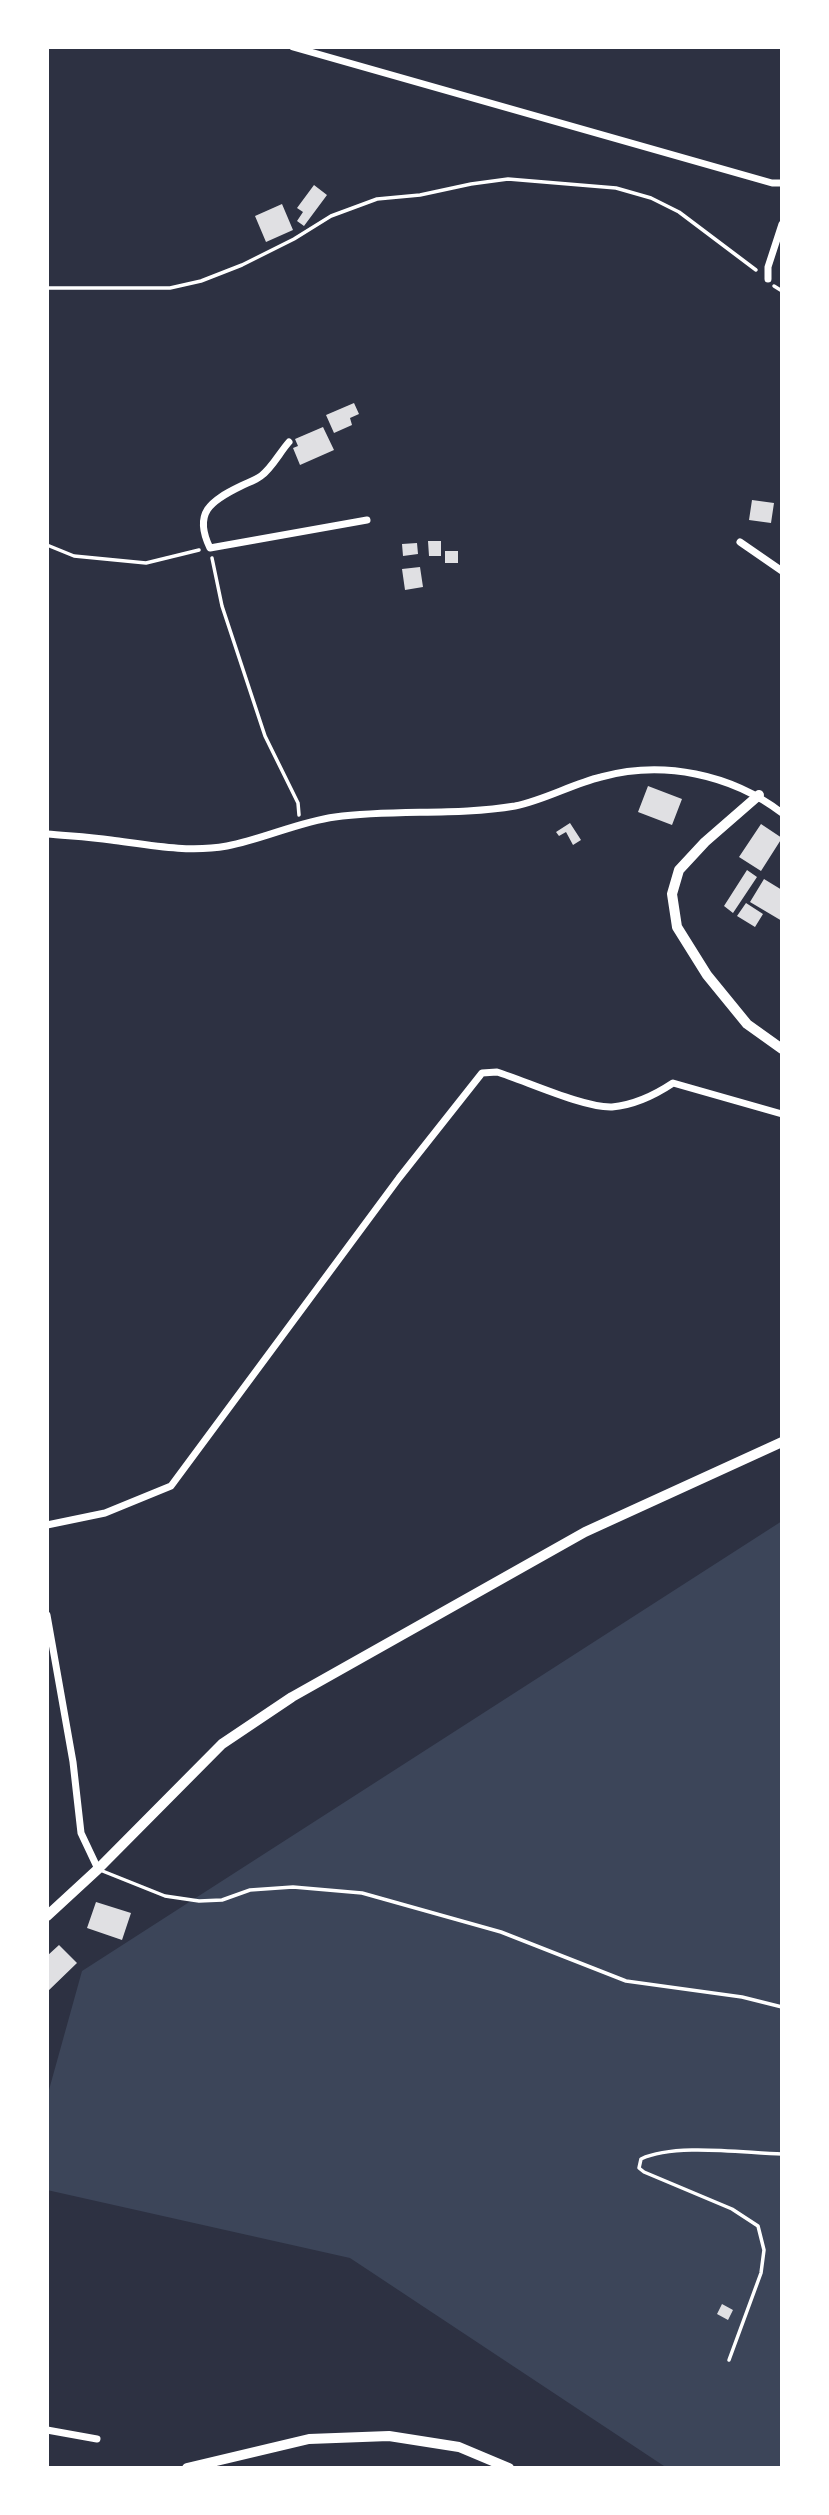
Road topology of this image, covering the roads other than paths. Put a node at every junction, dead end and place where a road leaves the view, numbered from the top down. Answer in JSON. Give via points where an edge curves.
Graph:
{"nodes":[{"id":1,"x":293,"y":47,"type":"edge"},
{"id":2,"x":782,"y":183,"type":"edge"},
{"id":3,"x":782,"y":224,"type":"edge"},
{"id":4,"x":768,"y":279,"type":"road end"},
{"id":5,"x":289,"y":442,"type":"dead end"},
{"id":6,"x":367,"y":520,"type":"dead end"},
{"id":7,"x":740,"y":542,"type":"dead end"},
{"id":8,"x":782,"y":571,"type":"edge"},
{"id":9,"x":759,"y":795,"type":"junction"},
{"id":10,"x":782,"y":813,"type":"edge"},
{"id":11,"x":47,"y":834,"type":"edge"},
{"id":12,"x":782,"y":1049,"type":"edge"},
{"id":13,"x":782,"y":1114,"type":"edge"},
{"id":14,"x":782,"y":1442,"type":"edge"},
{"id":15,"x":47,"y":1525,"type":"edge"},
{"id":16,"x":47,"y":1615,"type":"edge"},
{"id":17,"x":98,"y":1869,"type":"junction"},
{"id":18,"x":47,"y":1916,"type":"edge"},
{"id":19,"x":782,"y":2007,"type":"edge"},
{"id":20,"x":47,"y":2430,"type":"edge"},
{"id":21,"x":97,"y":2439,"type":"dead end"},
{"id":22,"x":187,"y":2468,"type":"edge"},
{"id":23,"x":509,"y":2468,"type":"edge"}],
"edges":[{"from":1,"to":2,"type":"street"},
{"from":3,"to":4,"type":"street"},
{"from":5,"to":6,"type":"street","via":[[261,476],[210,505],[201,530],[210,548]]},
{"from":7,"to":8,"type":"street"},
{"from":9,"to":10,"type":"street"},
{"from":9,"to":11,"type":"street","via":[[692,771],[633,771],[602,776],[516,806],[335,817],[226,846],[183,849]]},
{"from":9,"to":12,"type":"street","via":[[679,870],[672,894],[677,927],[708,975],[747,1024]]},
{"from":13,"to":15,"type":"street","via":[[673,1083],[652,1097],[612,1107],[587,1104],[497,1072],[482,1073],[171,1486],[105,1513]]},
{"from":14,"to":17,"type":"street","via":[[585,1532],[292,1697],[222,1744]]},
{"from":16,"to":17,"type":"street","via":[[81,1833]]},
{"from":17,"to":18,"type":"street"},
{"from":17,"to":19,"type":"lane","via":[[164,1896],[199,1901],[293,1887],[362,1893],[501,1932],[626,1981]]},
{"from":20,"to":21,"type":"street"},
{"from":22,"to":23,"type":"street","via":[[309,2439],[389,2436],[459,2447]]}]}
